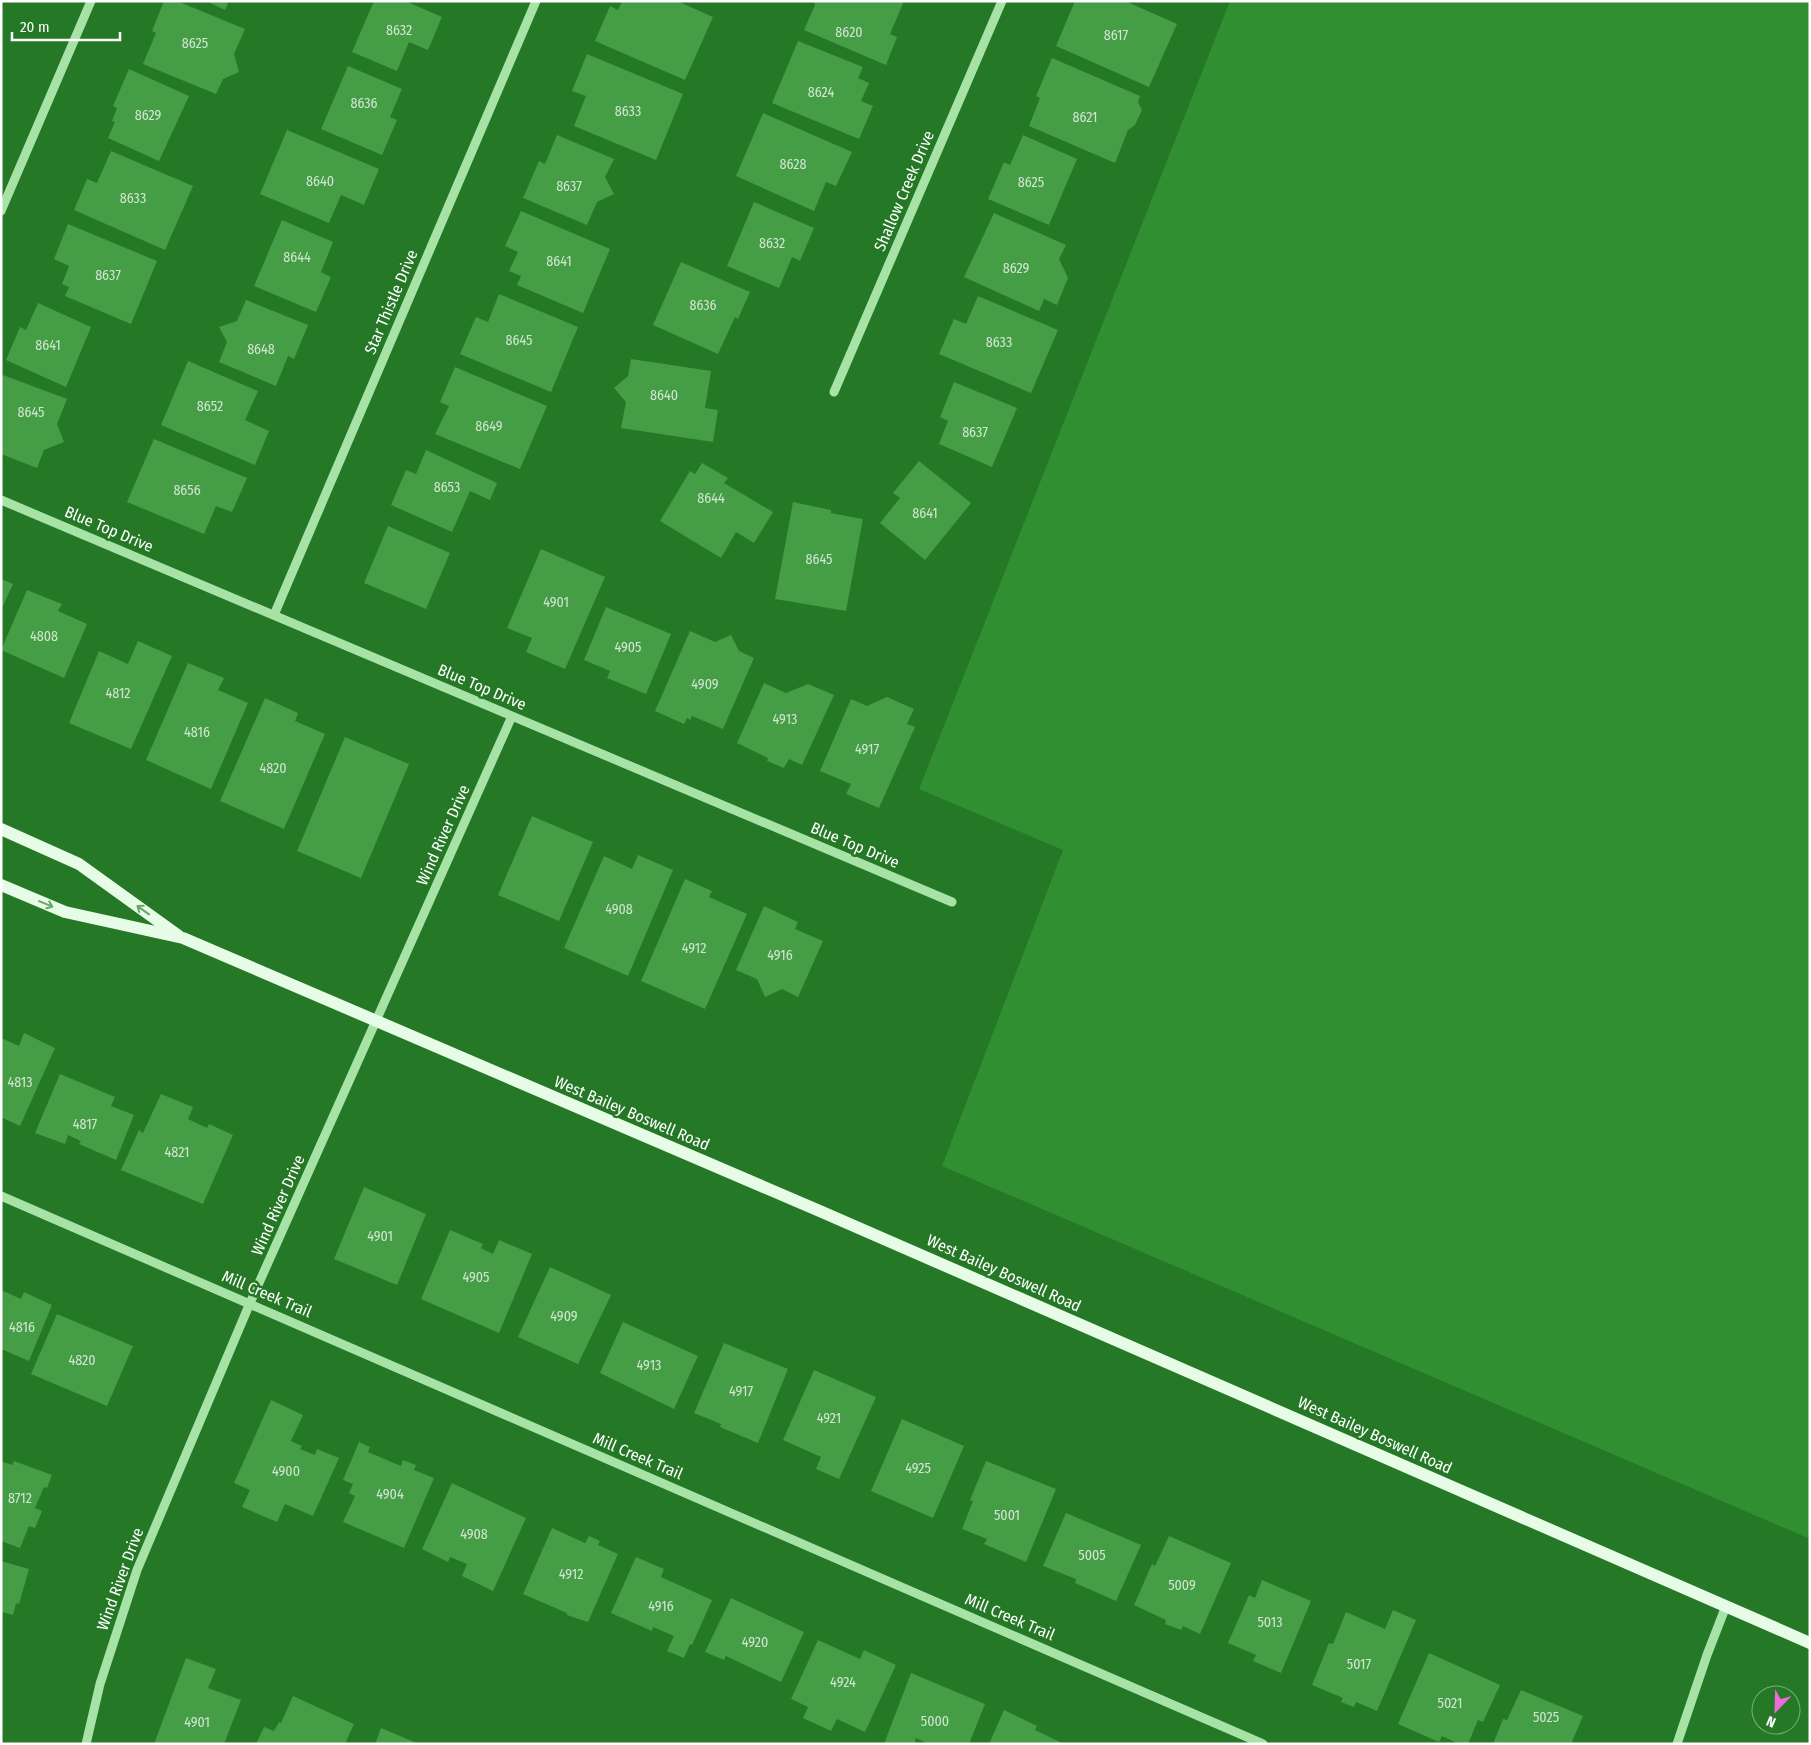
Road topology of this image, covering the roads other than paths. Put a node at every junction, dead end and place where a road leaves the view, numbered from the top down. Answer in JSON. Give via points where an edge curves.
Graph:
{"nodes":[{"id":1,"x":91,"y":1,"type":"edge"},
{"id":2,"x":536,"y":1,"type":"edge"},
{"id":3,"x":1002,"y":1,"type":"edge"},
{"id":4,"x":1,"y":211,"type":"edge"},
{"id":5,"x":834,"y":392,"type":"dead end"},
{"id":6,"x":1,"y":500,"type":"edge"},
{"id":7,"x":274,"y":615,"type":"junction"},
{"id":8,"x":512,"y":716,"type":"junction"},
{"id":9,"x":1,"y":829,"type":"edge"},
{"id":10,"x":1,"y":885,"type":"edge"},
{"id":11,"x":952,"y":902,"type":"dead end"},
{"id":12,"x":183,"y":938,"type":"junction"},
{"id":13,"x":377,"y":1023,"type":"junction"},
{"id":14,"x":1,"y":1196,"type":"edge"},
{"id":15,"x":250,"y":1303,"type":"junction"},
{"id":16,"x":1726,"y":1606,"type":"junction"},
{"id":17,"x":1810,"y":1643,"type":"edge"},
{"id":18,"x":86,"y":1744,"type":"edge"},
{"id":19,"x":1263,"y":1744,"type":"edge"},
{"id":20,"x":1677,"y":1744,"type":"edge"}],
"edges":[{"from":1,"to":4,"type":"street"},
{"from":2,"to":7,"type":"street","name":"Star Thistle Drive"},
{"from":3,"to":5,"type":"street","name":"Shallow Creek Drive"},
{"from":6,"to":7,"type":"street","name":"Blue Top Drive"},
{"from":7,"to":8,"type":"street","name":"Blue Top Drive"},
{"from":8,"to":11,"type":"street","name":"Blue Top Drive"},
{"from":8,"to":13,"type":"street","name":"Wind River Drive"},
{"from":12,"to":9,"type":"main road","name":"West Bailey Boswell Road","one_way":true,"via":[[79,864]]},
{"from":10,"to":12,"type":"main road","name":"West Bailey Boswell Road","one_way":true,"via":[[65,912]]},
{"from":12,"to":13,"type":"main road","name":"West Bailey Boswell Road"},
{"from":13,"to":15,"type":"street","name":"Wind River Drive"},
{"from":13,"to":16,"type":"main road","name":"West Bailey Boswell Road","via":[[822,1212]]},
{"from":14,"to":15,"type":"street","name":"Mill Creek Trail"},
{"from":15,"to":18,"type":"street","name":"Wind River Drive","via":[[137,1570],[100,1684]]},
{"from":15,"to":19,"type":"street","name":"Mill Creek Trail"},
{"from":16,"to":17,"type":"main road","name":"West Bailey Boswell Road"},
{"from":16,"to":20,"type":"street"}]}
